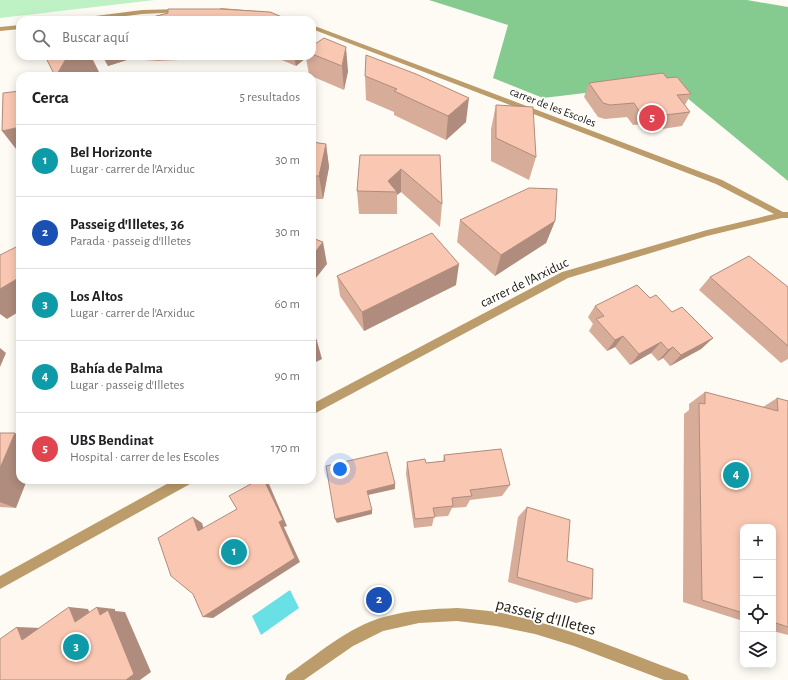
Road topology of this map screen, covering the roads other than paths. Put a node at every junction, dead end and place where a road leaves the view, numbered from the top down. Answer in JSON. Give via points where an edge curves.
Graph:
{"nodes":[{"id":1,"x":217,"y":10,"type":"edge"},
{"id":2,"x":187,"y":11,"type":"edge"},
{"id":3,"x":111,"y":16,"type":"edge"},
{"id":4,"x":271,"y":16,"type":"edge"},
{"id":5,"x":16,"y":27,"type":"edge"},
{"id":6,"x":0,"y":29,"type":"edge"},
{"id":7,"x":316,"y":29,"type":"edge"},
{"id":8,"x":785,"y":215,"type":"edge"},
{"id":9,"x":316,"y":408,"type":"edge"},
{"id":10,"x":179,"y":484,"type":"edge"},
{"id":11,"x":0,"y":583,"type":"edge"},
{"id":12,"x":292,"y":680,"type":"edge"},
{"id":13,"x":682,"y":680,"type":"edge"}],
"edges":[{"from":1,"to":4,"type":"street","via":[[240,10]]},
{"from":2,"to":3,"type":"street"},
{"from":5,"to":6,"type":"street"},
{"from":7,"to":8,"type":"street","name":"carrer de les Escoles","via":[[719,182]]},
{"from":8,"to":9,"type":"street","name":"carrer de l'Arxiduc","via":[[706,233],[565,275]]},
{"from":10,"to":11,"type":"street"},
{"from":12,"to":13,"type":"street","name":"passeig d'Illetes","via":[[382,624],[415,616],[453,614],[499,619],[559,635]]}]}
